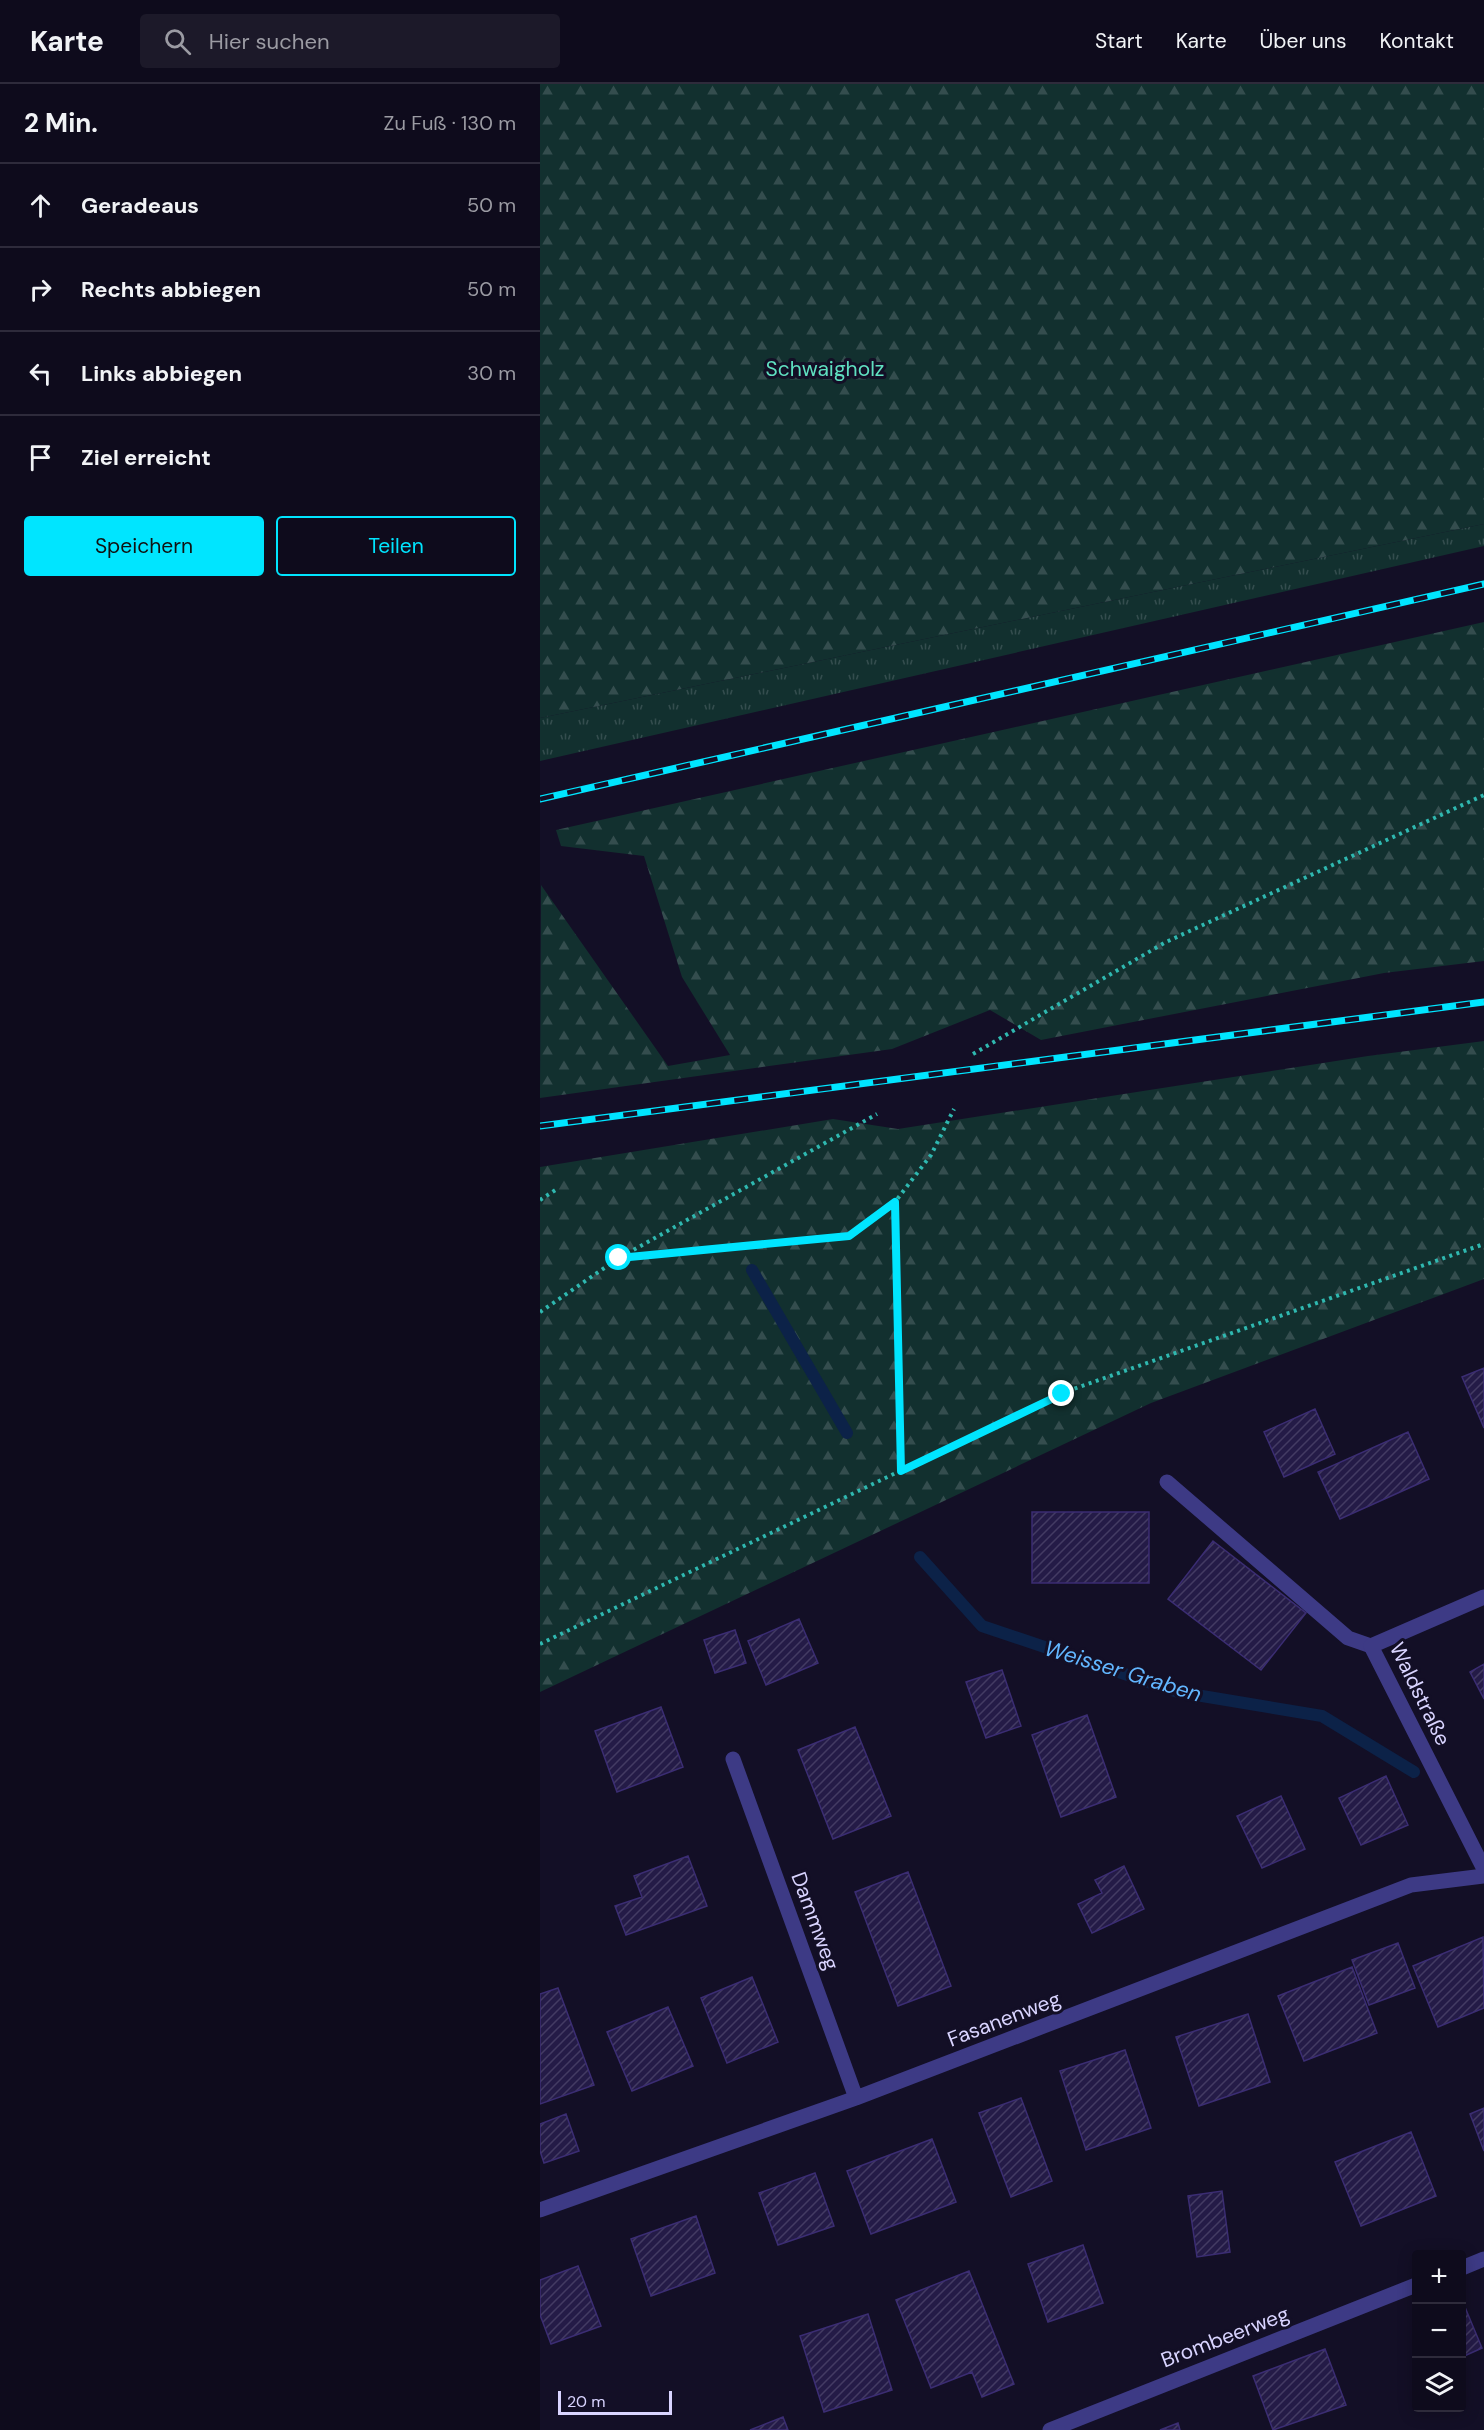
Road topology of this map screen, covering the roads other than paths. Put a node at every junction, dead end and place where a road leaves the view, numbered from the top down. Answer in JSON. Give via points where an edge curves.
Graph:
{"nodes":[{"id":1,"x":1167,"y":1482,"type":"dead end"},
{"id":2,"x":1484,"y":1597,"type":"edge"},
{"id":3,"x":1371,"y":1646,"type":"junction"},
{"id":4,"x":733,"y":1759,"type":"dead end"},
{"id":5,"x":1484,"y":1869,"type":"edge"},
{"id":6,"x":1484,"y":1876,"type":"edge"},
{"id":7,"x":856,"y":2097,"type":"junction"},
{"id":8,"x":540,"y":2210,"type":"edge"},
{"id":9,"x":1484,"y":2259,"type":"edge"},
{"id":10,"x":1466,"y":2266,"type":"edge"},
{"id":11,"x":1412,"y":2287,"type":"edge"},
{"id":12,"x":1050,"y":2430,"type":"edge"}],
"edges":[{"from":1,"to":3,"type":"street","via":[[1348,1638]]},
{"from":2,"to":3,"type":"street","name":"Waldstraße"},
{"from":3,"to":5,"type":"street","name":"Waldstraße"},
{"from":4,"to":7,"type":"street","name":"Dammweg"},
{"from":6,"to":7,"type":"street","name":"Fasanenweg","via":[[1411,1886]]},
{"from":7,"to":8,"type":"street","name":"Fasanenweg"},
{"from":9,"to":10,"type":"street"},
{"from":11,"to":12,"type":"street","name":"Brombeerweg"}]}
